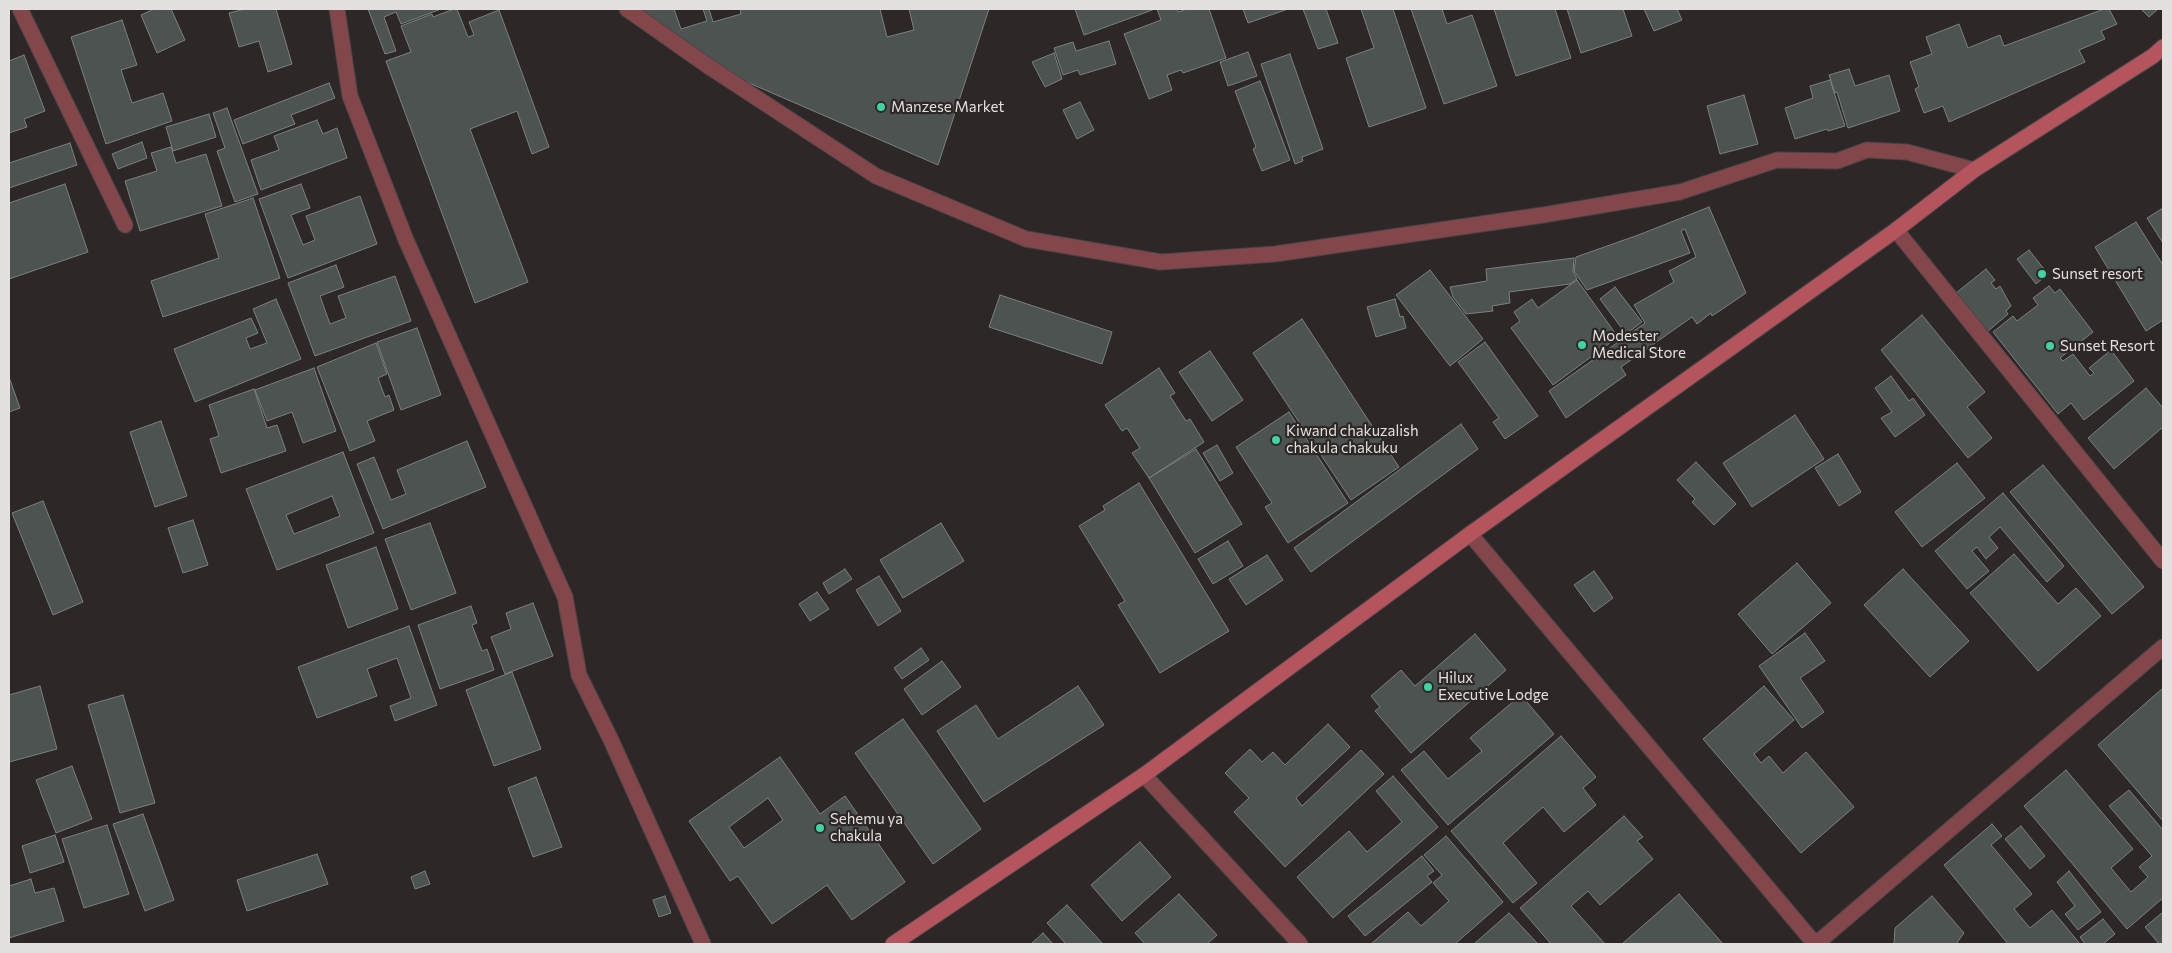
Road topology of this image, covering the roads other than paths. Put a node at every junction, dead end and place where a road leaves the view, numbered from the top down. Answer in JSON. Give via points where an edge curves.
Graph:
{"nodes":[{"id":1,"x":20,"y":9,"type":"edge"},
{"id":2,"x":337,"y":9,"type":"edge"},
{"id":3,"x":627,"y":9,"type":"edge"},
{"id":4,"x":2163,"y":47,"type":"edge"},
{"id":5,"x":1974,"y":170,"type":"junction"},
{"id":6,"x":126,"y":225,"type":"dead end"},
{"id":7,"x":1896,"y":230,"type":"junction"},
{"id":8,"x":1470,"y":534,"type":"junction"},
{"id":9,"x":2163,"y":561,"type":"edge"},
{"id":10,"x":2163,"y":647,"type":"edge"},
{"id":11,"x":1144,"y":775,"type":"junction"},
{"id":12,"x":703,"y":944,"type":"edge"},
{"id":13,"x":893,"y":944,"type":"edge"},
{"id":14,"x":1300,"y":944,"type":"edge"},
{"id":15,"x":1816,"y":944,"type":"edge"}],
"edges":[{"from":1,"to":6,"type":"street"},
{"from":2,"to":12,"type":"street","via":[[350,96],[406,240],[565,597],[579,675]]},
{"from":3,"to":5,"type":"street","via":[[876,176],[1026,239],[1160,262],[1275,254],[1543,215],[1680,192],[1778,160],[1837,160],[1867,150],[1908,152]]},
{"from":4,"to":5,"type":"street"},
{"from":5,"to":7,"type":"street"},
{"from":7,"to":8,"type":"street"},
{"from":7,"to":9,"type":"street"},
{"from":8,"to":11,"type":"street"},
{"from":8,"to":15,"type":"street"},
{"from":10,"to":15,"type":"street"},
{"from":11,"to":13,"type":"street"},
{"from":11,"to":14,"type":"street"}]}
